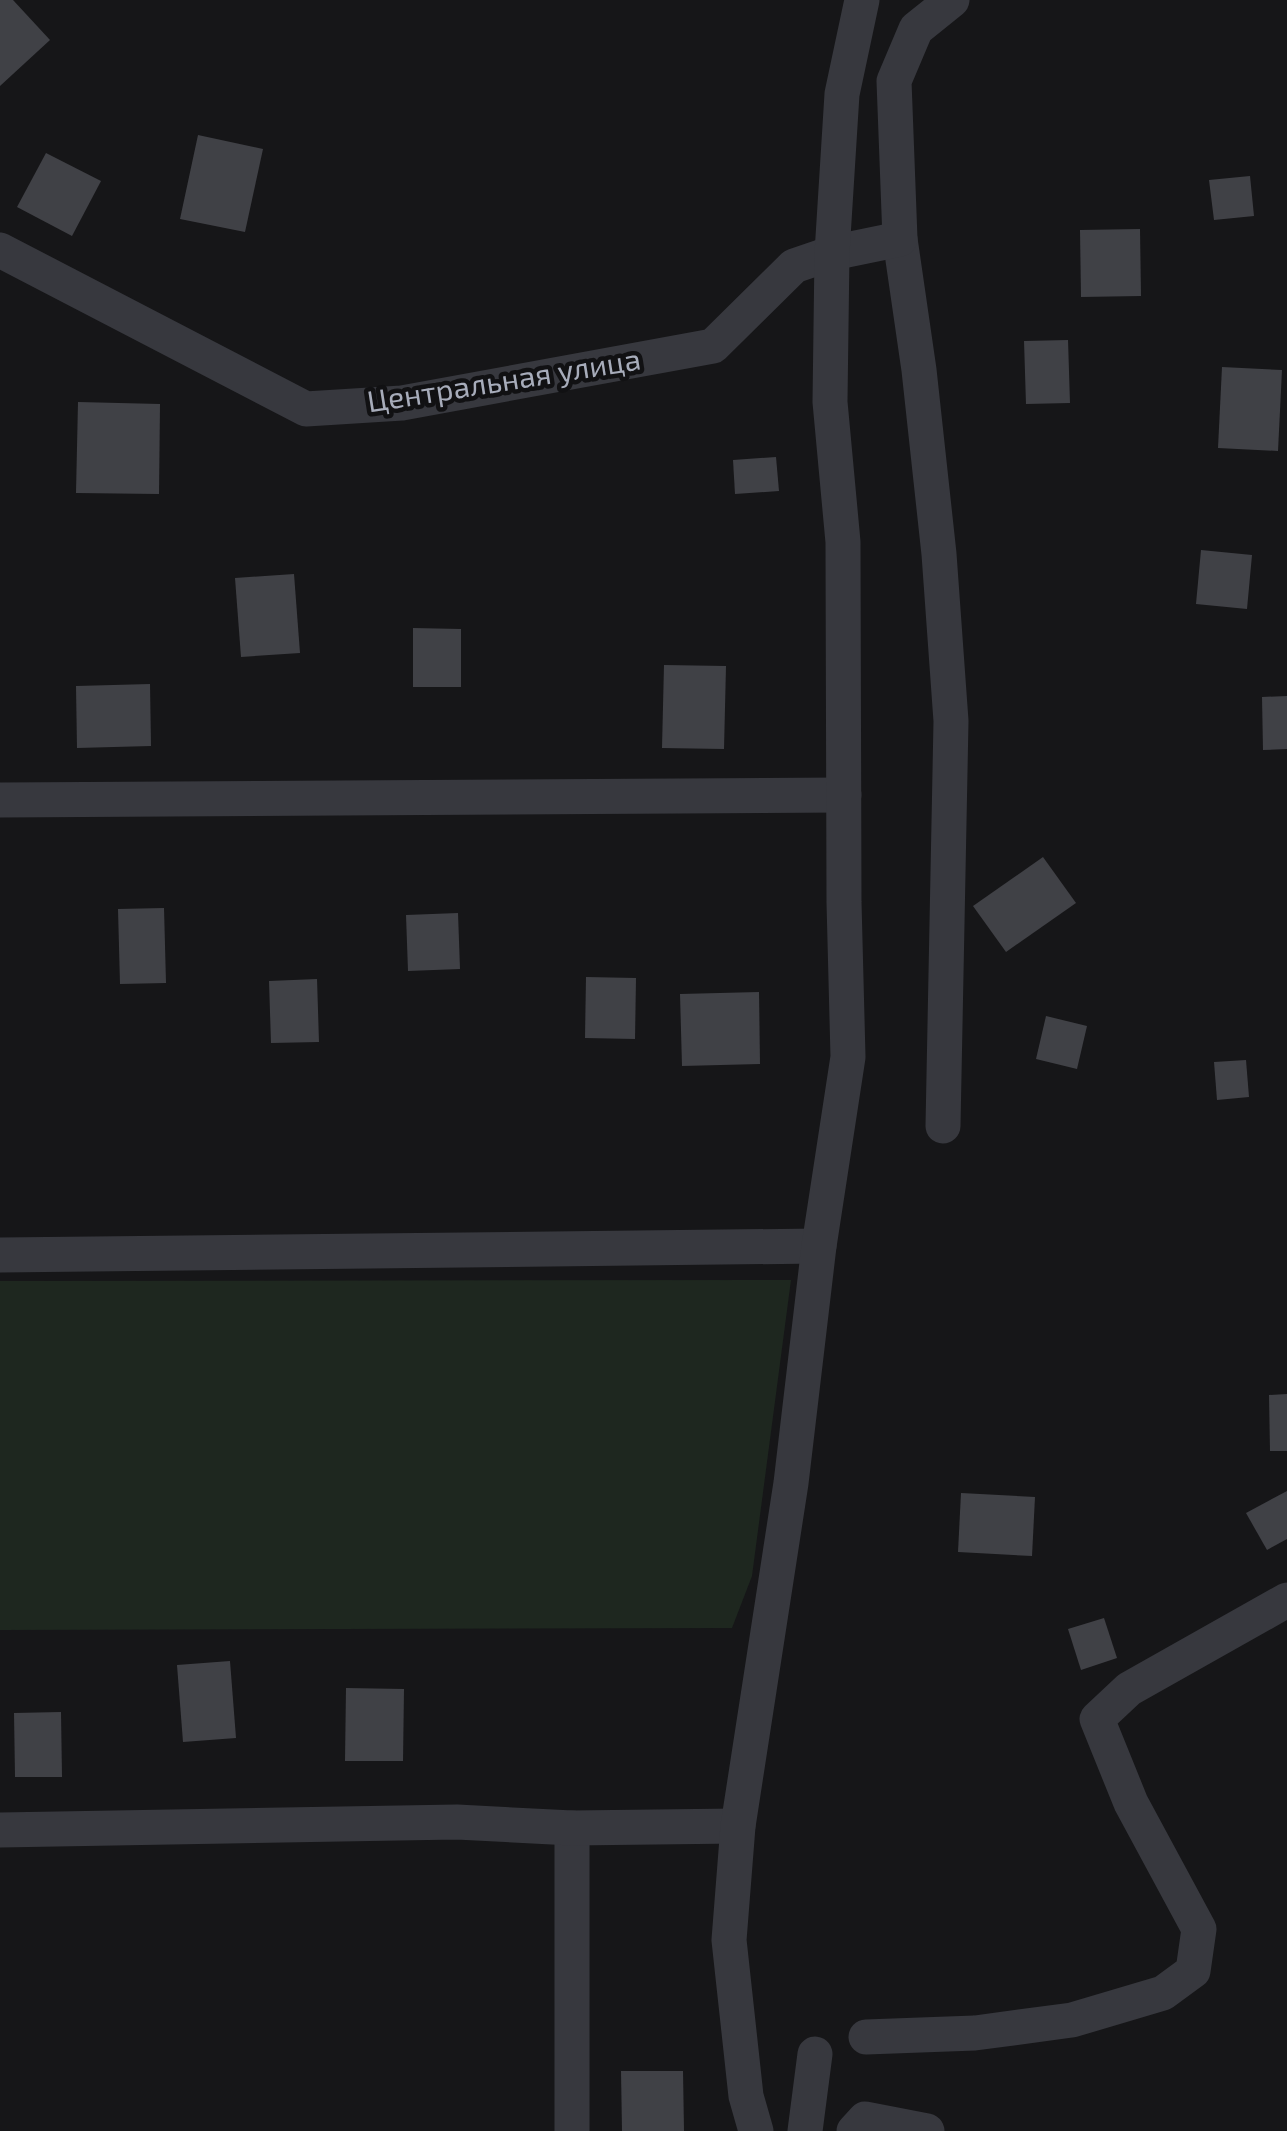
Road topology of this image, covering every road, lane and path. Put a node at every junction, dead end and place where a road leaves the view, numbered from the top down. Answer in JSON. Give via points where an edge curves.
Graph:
{"nodes":[{"id":1,"x":862,"y":0,"type":"edge"},
{"id":2,"x":952,"y":0,"type":"edge"},
{"id":3,"x":900,"y":238,"type":"junction"},
{"id":4,"x":0,"y":250,"type":"edge"},
{"id":5,"x":832,"y":253,"type":"junction"},
{"id":6,"x":844,"y":795,"type":"junction"},
{"id":7,"x":0,"y":800,"type":"edge"},
{"id":8,"x":943,"y":1126,"type":"dead end"},
{"id":9,"x":818,"y":1246,"type":"junction"},
{"id":10,"x":0,"y":1255,"type":"edge"},
{"id":11,"x":1287,"y":1600,"type":"edge"},
{"id":12,"x":738,"y":1826,"type":"junction"},
{"id":13,"x":572,"y":1828,"type":"junction"},
{"id":14,"x":0,"y":1830,"type":"edge"},
{"id":15,"x":866,"y":2038,"type":"dead end"},
{"id":16,"x":815,"y":2054,"type":"dead end"},
{"id":17,"x":572,"y":2131,"type":"edge"},
{"id":18,"x":756,"y":2131,"type":"edge"},
{"id":19,"x":804,"y":2131,"type":"edge"},
{"id":20,"x":854,"y":2131,"type":"edge"},
{"id":21,"x":927,"y":2131,"type":"edge"}],
"edges":[{"from":1,"to":5,"type":"street","via":[[842,94]]},
{"from":2,"to":3,"type":"street","via":[[916,29],[894,81]]},
{"from":3,"to":5,"type":"street","name":"Центральная улица"},
{"from":3,"to":8,"type":"street","via":[[952,721]]},
{"from":4,"to":5,"type":"street","name":"Центральная улица","via":[[306,409],[402,403],[713,346],[794,266]]},
{"from":5,"to":6,"type":"street","via":[[830,402],[843,542]]},
{"from":6,"to":7,"type":"street"},
{"from":6,"to":9,"type":"street","via":[[848,1057]]},
{"from":9,"to":10,"type":"street"},
{"from":9,"to":12,"type":"street","via":[[791,1483]]},
{"from":11,"to":15,"type":"street","via":[[1129,1688],[1097,1719],[1131,1803],[1200,1929],[1192,1971],[1163,1993],[1072,2020]]},
{"from":12,"to":13,"type":"street"},
{"from":12,"to":18,"type":"street","via":[[729,1940],[746,2096]]},
{"from":13,"to":14,"type":"street","via":[[457,1822]]},
{"from":13,"to":17,"type":"street"},
{"from":16,"to":19,"type":"street"},
{"from":20,"to":21,"type":"street","via":[[865,2119]]}]}
